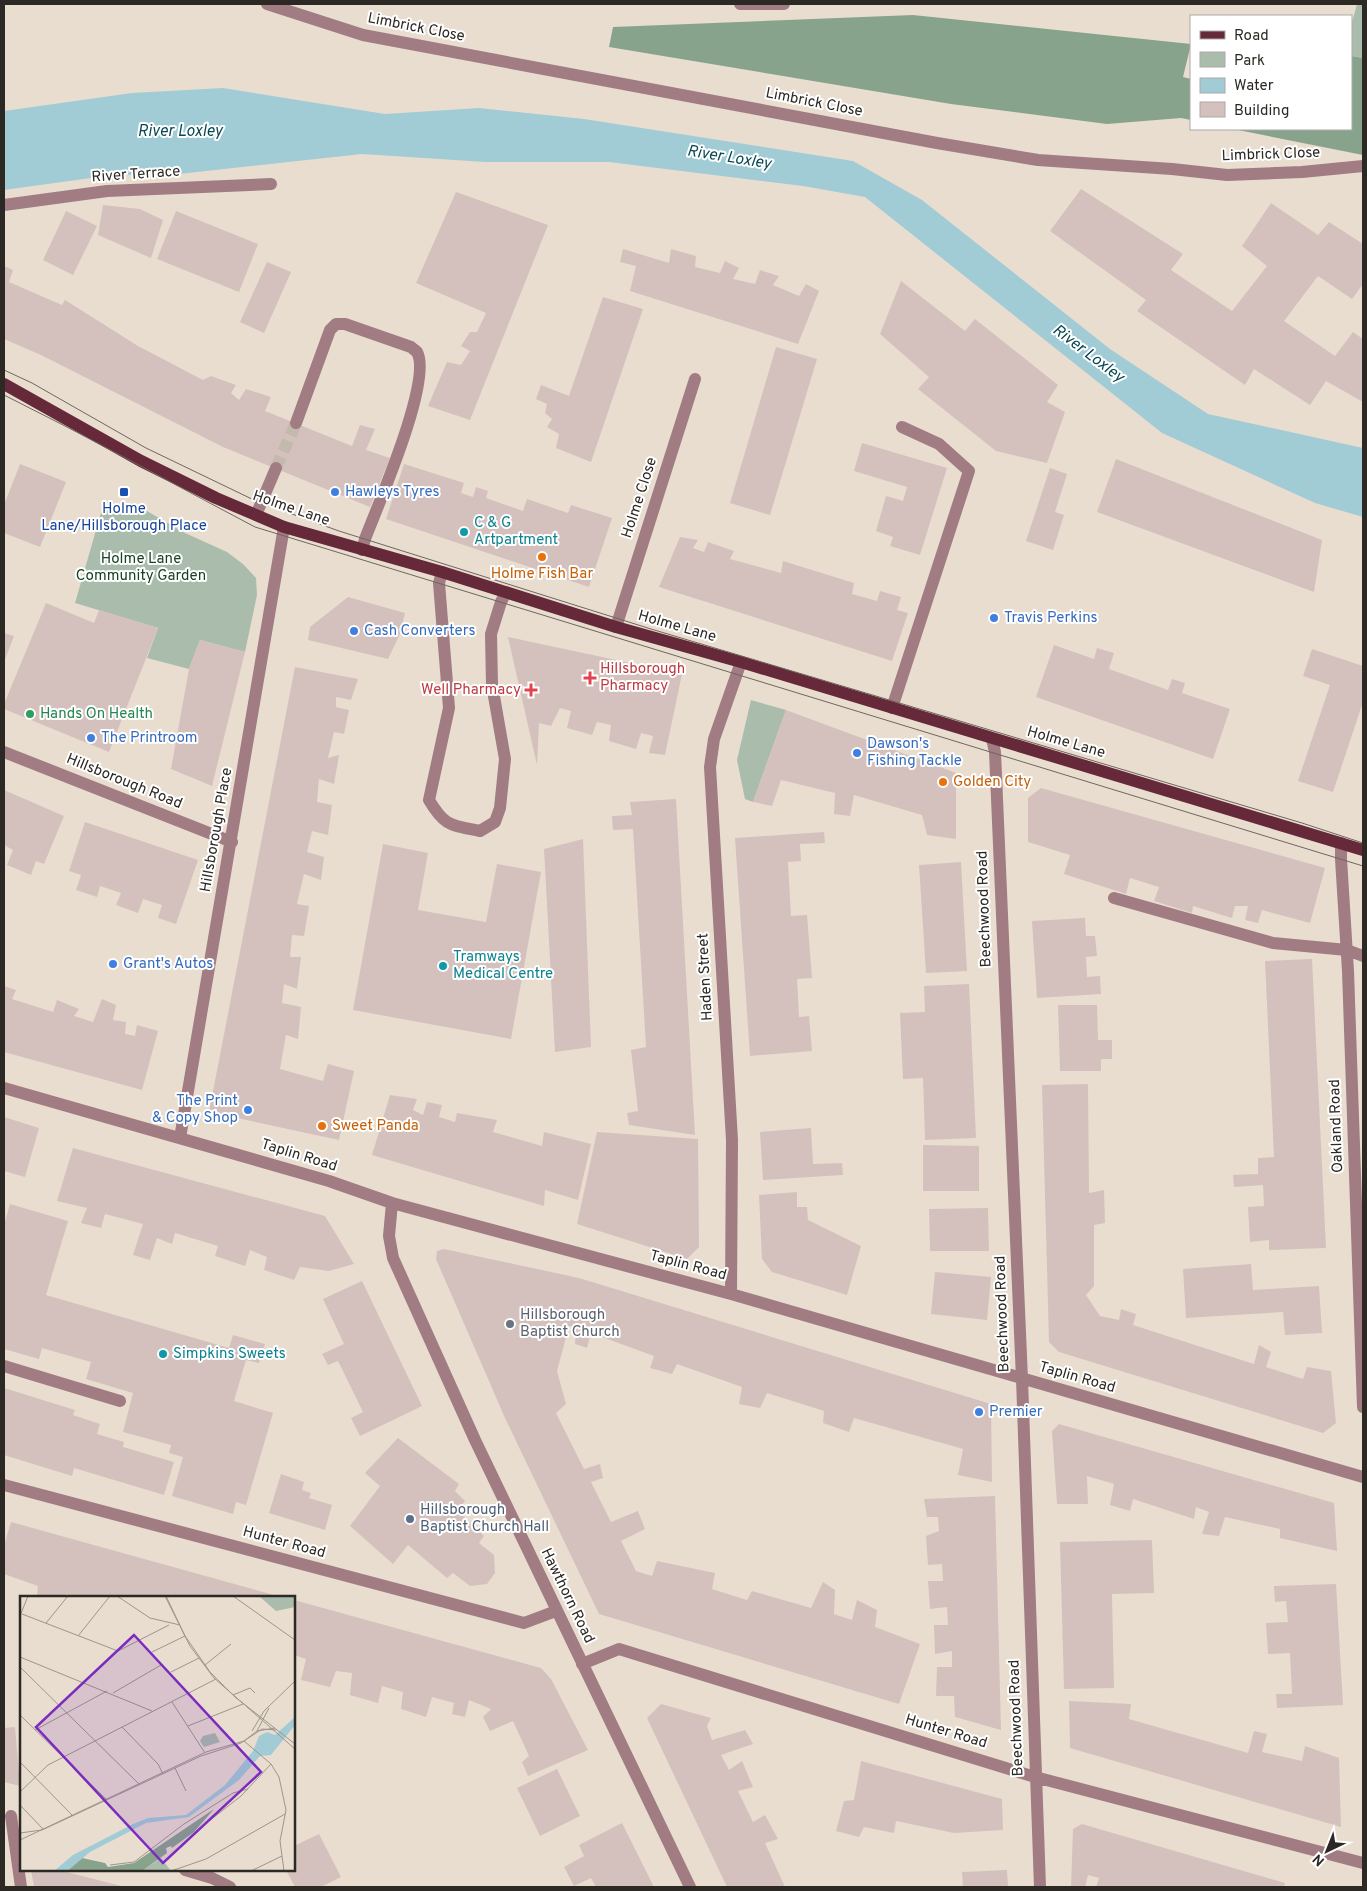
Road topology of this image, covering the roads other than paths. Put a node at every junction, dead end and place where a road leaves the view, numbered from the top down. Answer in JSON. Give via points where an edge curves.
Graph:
{"nodes":[{"id":1,"x":267,"y":4,"type":"edge"},
{"id":2,"x":740,"y":4,"type":"edge"},
{"id":3,"x":784,"y":4,"type":"edge"},
{"id":4,"x":1363,"y":166,"type":"edge"},
{"id":5,"x":271,"y":184,"type":"dead end"},
{"id":6,"x":4,"y":205,"type":"edge"},
{"id":7,"x":695,"y":379,"type":"dead end"},
{"id":8,"x":4,"y":384,"type":"edge"},
{"id":9,"x":296,"y":423,"type":"tunnel mouth"},
{"id":10,"x":902,"y":426,"type":"dead end"},
{"id":11,"x":276,"y":468,"type":"tunnel mouth"},
{"id":12,"x":256,"y":516,"type":"junction"},
{"id":13,"x":284,"y":526,"type":"junction"},
{"id":14,"x":362,"y":550,"type":"junction"},
{"id":15,"x":442,"y":572,"type":"junction"},
{"id":16,"x":506,"y":592,"type":"junction"},
{"id":17,"x":616,"y":627,"type":"junction"},
{"id":18,"x":741,"y":662,"type":"junction"},
{"id":19,"x":892,"y":708,"type":"junction"},
{"id":20,"x":992,"y":739,"type":"junction"},
{"id":21,"x":4,"y":752,"type":"edge"},
{"id":22,"x":232,"y":842,"type":"junction"},
{"id":23,"x":1341,"y":843,"type":"junction"},
{"id":24,"x":1363,"y":850,"type":"edge"},
{"id":25,"x":1114,"y":898,"type":"dead end"},
{"id":26,"x":1347,"y":950,"type":"junction"},
{"id":27,"x":1363,"y":956,"type":"edge"},
{"id":28,"x":4,"y":1088,"type":"edge"},
{"id":29,"x":180,"y":1138,"type":"junction"},
{"id":30,"x":392,"y":1203,"type":"junction"},
{"id":31,"x":731,"y":1294,"type":"junction"},
{"id":32,"x":4,"y":1366,"type":"edge"},
{"id":33,"x":1022,"y":1379,"type":"junction"},
{"id":34,"x":120,"y":1401,"type":"dead end"},
{"id":35,"x":1363,"y":1407,"type":"edge"},
{"id":36,"x":1363,"y":1476,"type":"edge"},
{"id":37,"x":4,"y":1486,"type":"edge"},
{"id":38,"x":556,"y":1611,"type":"junction"},
{"id":39,"x":582,"y":1664,"type":"junction"},
{"id":40,"x":1035,"y":1777,"type":"junction"},
{"id":41,"x":12,"y":1816,"type":"edge"},
{"id":42,"x":1363,"y":1863,"type":"edge"},
{"id":43,"x":188,"y":1871,"type":"edge"},
{"id":44,"x":21,"y":1887,"type":"edge"},
{"id":45,"x":230,"y":1887,"type":"edge"},
{"id":46,"x":690,"y":1887,"type":"edge"},
{"id":47,"x":1040,"y":1887,"type":"edge"}],
"edges":[{"from":1,"to":4,"type":"street","name":"Limbrick Close","via":[[363,35],[1038,160],[1228,175]]},
{"from":2,"to":3,"type":"street"},
{"from":5,"to":6,"type":"street","name":"River Terrace","via":[[107,191]]},
{"from":7,"to":17,"type":"street","name":"Holme Close"},
{"from":8,"to":12,"type":"main road","name":"Holme Lane","via":[[142,461]]},
{"from":9,"to":14,"type":"street","via":[[330,330],[336,324],[345,324],[417,352],[418,392]]},
{"from":10,"to":19,"type":"street","via":[[939,444],[970,471]]},
{"from":11,"to":12,"type":"street"},
{"from":12,"to":13,"type":"main road","name":"Holme Lane"},
{"from":13,"to":14,"type":"main road","name":"Holme Lane"},
{"from":13,"to":22,"type":"street","name":"Hillsborough Place"},
{"from":14,"to":15,"type":"main road","name":"Holme Lane"},
{"from":15,"to":16,"type":"main road","name":"Holme Lane"},
{"from":15,"to":16,"type":"street","via":[[439,583],[449,708],[429,800],[449,825],[480,832],[495,822],[500,808],[505,759],[492,685],[491,634]]},
{"from":16,"to":17,"type":"main road","name":"Holme Lane"},
{"from":17,"to":18,"type":"main road","name":"Holme Lane"},
{"from":18,"to":19,"type":"main road","name":"Holme Lane"},
{"from":18,"to":31,"type":"street","name":"Haden Street","via":[[714,740],[710,767],[732,1140]]},
{"from":19,"to":20,"type":"main road","name":"Holme Lane"},
{"from":20,"to":23,"type":"main road","name":"Holme Lane"},
{"from":20,"to":33,"type":"street","name":"Beechwood Road"},
{"from":21,"to":22,"type":"street","name":"Hillsborough Road"},
{"from":22,"to":29,"type":"street","name":"Hillsborough Place"},
{"from":23,"to":24,"type":"main road","name":"Holme Lane"},
{"from":23,"to":26,"type":"street","name":"Oakland Road"},
{"from":25,"to":26,"type":"street","via":[[1273,943]]},
{"from":26,"to":27,"type":"street"},
{"from":26,"to":35,"type":"street","name":"Oakland Road"},
{"from":28,"to":29,"type":"street","name":"Taplin Road"},
{"from":29,"to":30,"type":"street","name":"Taplin Road","via":[[329,1181]]},
{"from":30,"to":31,"type":"street","name":"Taplin Road"},
{"from":30,"to":38,"type":"street","name":"Hawthorn Road","via":[[389,1236],[393,1258]]},
{"from":31,"to":33,"type":"street","name":"Taplin Road"},
{"from":32,"to":34,"type":"street"},
{"from":33,"to":36,"type":"street","name":"Taplin Road"},
{"from":33,"to":40,"type":"street","name":"Beechwood Road"},
{"from":37,"to":38,"type":"street","name":"Hunter Road","via":[[524,1623]]},
{"from":38,"to":39,"type":"street","name":"Hawthorn Road"},
{"from":39,"to":40,"type":"street","name":"Hunter Road","via":[[619,1648]]},
{"from":39,"to":46,"type":"street","name":"Hawthorn Road"},
{"from":40,"to":42,"type":"street","name":"Hunter Road"},
{"from":40,"to":47,"type":"street","name":"Beechwood Road"},
{"from":41,"to":44,"type":"street"},
{"from":43,"to":45,"type":"street"}]}
